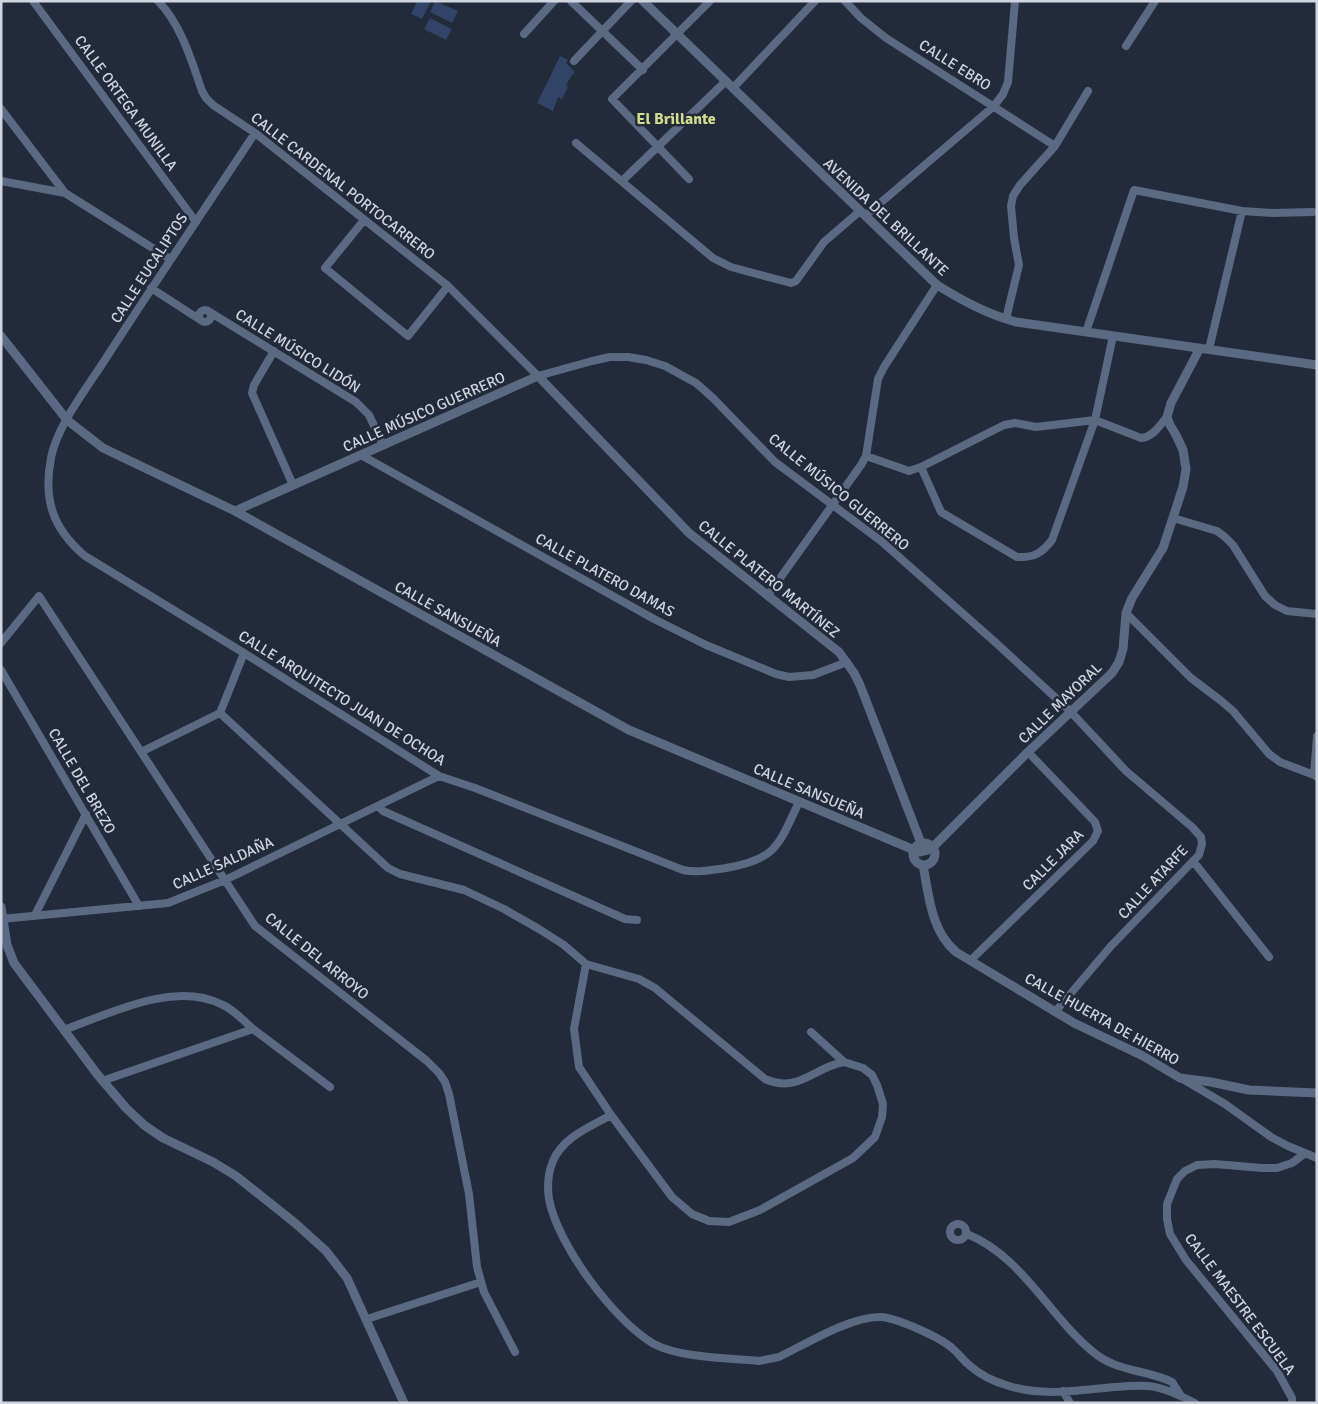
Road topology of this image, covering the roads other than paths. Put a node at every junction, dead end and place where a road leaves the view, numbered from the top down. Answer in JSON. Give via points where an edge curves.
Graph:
{"nodes":[{"id":1,"x":33,"y":1,"type":"edge"},
{"id":2,"x":158,"y":1,"type":"edge"},
{"id":3,"x":554,"y":1,"type":"edge"},
{"id":4,"x":571,"y":1,"type":"edge"},
{"id":5,"x":631,"y":1,"type":"edge"},
{"id":6,"x":643,"y":1,"type":"edge"},
{"id":7,"x":710,"y":1,"type":"edge"},
{"id":8,"x":815,"y":1,"type":"edge"},
{"id":9,"x":845,"y":1,"type":"edge"},
{"id":10,"x":1015,"y":1,"type":"edge"},
{"id":11,"x":1156,"y":1,"type":"edge"},
{"id":12,"x":603,"y":32,"type":"junction"},
{"id":13,"x":524,"y":34,"type":"dead end"},
{"id":14,"x":678,"y":35,"type":"junction"},
{"id":15,"x":1126,"y":46,"type":"dead end"},
{"id":16,"x":574,"y":61,"type":"dead end"},
{"id":17,"x":643,"y":70,"type":"junction"},
{"id":18,"x":729,"y":84,"type":"junction"},
{"id":19,"x":1088,"y":91,"type":"dead end"},
{"id":20,"x":994,"y":106,"type":"junction"},
{"id":21,"x":1,"y":109,"type":"edge"},
{"id":22,"x":255,"y":133,"type":"junction"},
{"id":23,"x":576,"y":142,"type":"dead end"},
{"id":24,"x":658,"y":146,"type":"junction"},
{"id":25,"x":1054,"y":146,"type":"junction"},
{"id":26,"x":689,"y":179,"type":"dead end"},
{"id":27,"x":1,"y":181,"type":"edge"},
{"id":28,"x":622,"y":181,"type":"junction"},
{"id":29,"x":65,"y":193,"type":"junction"},
{"id":30,"x":1242,"y":211,"type":"junction"},
{"id":31,"x":1313,"y":212,"type":"dead end"},
{"id":32,"x":862,"y":214,"type":"junction"},
{"id":33,"x":364,"y":220,"type":"junction"},
{"id":34,"x":196,"y":222,"type":"junction"},
{"id":35,"x":170,"y":259,"type":"junction"},
{"id":36,"x":937,"y":285,"type":"junction"},
{"id":37,"x":448,"y":286,"type":"junction"},
{"id":38,"x":151,"y":288,"type":"junction"},
{"id":39,"x":1006,"y":319,"type":"junction"},
{"id":40,"x":1086,"y":332,"type":"junction"},
{"id":41,"x":1,"y":336,"type":"edge"},
{"id":42,"x":1113,"y":336,"type":"junction"},
{"id":43,"x":1205,"y":349,"type":"junction"},
{"id":44,"x":274,"y":351,"type":"junction"},
{"id":45,"x":1317,"y":365,"type":"edge"},
{"id":46,"x":538,"y":376,"type":"junction"},
{"id":47,"x":1167,"y":416,"type":"junction"},
{"id":48,"x":67,"y":420,"type":"junction"},
{"id":49,"x":1095,"y":420,"type":"junction"},
{"id":50,"x":383,"y":445,"type":"junction"},
{"id":51,"x":361,"y":455,"type":"junction"},
{"id":52,"x":866,"y":456,"type":"junction"},
{"id":53,"x":921,"y":467,"type":"junction"},
{"id":54,"x":293,"y":485,"type":"junction"},
{"id":55,"x":833,"y":505,"type":"junction"},
{"id":56,"x":235,"y":511,"type":"junction"},
{"id":57,"x":1173,"y":518,"type":"junction"},
{"id":58,"x":768,"y":595,"type":"junction"},
{"id":59,"x":1126,"y":613,"type":"junction"},
{"id":60,"x":1317,"y":614,"type":"edge"},
{"id":61,"x":1,"y":643,"type":"edge"},
{"id":62,"x":244,"y":653,"type":"junction"},
{"id":63,"x":846,"y":662,"type":"junction"},
{"id":64,"x":1,"y":670,"type":"edge"},
{"id":65,"x":1070,"y":711,"type":"junction"},
{"id":66,"x":220,"y":713,"type":"junction"},
{"id":67,"x":1317,"y":736,"type":"edge"},
{"id":68,"x":141,"y":752,"type":"junction"},
{"id":69,"x":1028,"y":752,"type":"junction"},
{"id":70,"x":439,"y":776,"type":"junction"},
{"id":71,"x":1316,"y":776,"type":"edge"},
{"id":72,"x":799,"y":802,"type":"junction"},
{"id":73,"x":379,"y":806,"type":"junction"},
{"id":74,"x":86,"y":814,"type":"junction"},
{"id":75,"x":341,"y":824,"type":"junction"},
{"id":76,"x":933,"y":847,"type":"junction"},
{"id":77,"x":920,"y":848,"type":"junction"},
{"id":78,"x":1193,"y":861,"type":"junction"},
{"id":79,"x":923,"y":866,"type":"junction"},
{"id":80,"x":225,"y":880,"type":"junction"},
{"id":81,"x":139,"y":906,"type":"junction"},
{"id":82,"x":1,"y":908,"type":"edge"},
{"id":83,"x":35,"y":915,"type":"junction"},
{"id":84,"x":2,"y":919,"type":"edge"},
{"id":85,"x":637,"y":920,"type":"dead end"},
{"id":86,"x":4,"y":932,"type":"junction"},
{"id":87,"x":1,"y":946,"type":"edge"},
{"id":88,"x":1269,"y":957,"type":"dead end"},
{"id":89,"x":971,"y":960,"type":"junction"},
{"id":90,"x":586,"y":964,"type":"junction"},
{"id":91,"x":1055,"y":1012,"type":"junction"},
{"id":92,"x":253,"y":1029,"type":"junction"},
{"id":93,"x":64,"y":1030,"type":"junction"},
{"id":94,"x":811,"y":1032,"type":"dead end"},
{"id":95,"x":844,"y":1062,"type":"junction"},
{"id":96,"x":1180,"y":1078,"type":"junction"},
{"id":97,"x":102,"y":1081,"type":"junction"},
{"id":98,"x":1211,"y":1082,"type":"junction"},
{"id":99,"x":330,"y":1087,"type":"dead end"},
{"id":100,"x":1204,"y":1092,"type":"junction"},
{"id":101,"x":1317,"y":1092,"type":"edge"},
{"id":102,"x":611,"y":1115,"type":"junction"},
{"id":103,"x":1304,"y":1154,"type":"junction"},
{"id":104,"x":1317,"y":1158,"type":"edge"},
{"id":105,"x":967,"y":1234,"type":"dead end"},
{"id":106,"x":481,"y":1282,"type":"junction"},
{"id":107,"x":367,"y":1319,"type":"junction"},
{"id":108,"x":515,"y":1352,"type":"dead end"},
{"id":109,"x":1062,"y":1391,"type":"junction"},
{"id":110,"x":1181,"y":1396,"type":"junction"},
{"id":111,"x":404,"y":1403,"type":"edge"},
{"id":112,"x":1070,"y":1403,"type":"edge"},
{"id":113,"x":1195,"y":1403,"type":"edge"},
{"id":114,"x":1292,"y":1403,"type":"edge"}],
"edges":[{"from":1,"to":34,"type":"street","name":"CALLE ORTEGA MUNILLA"},
{"from":2,"to":22,"type":"street","name":"CALLE CARDENAL PORTOCARRERO","via":[[185,44],[206,98]]},
{"from":3,"to":13,"type":"street"},
{"from":4,"to":12,"type":"street"},
{"from":5,"to":12,"type":"street"},
{"from":6,"to":14,"type":"street","name":"AVENIDA DEL BRILLANTE"},
{"from":7,"to":14,"type":"street"},
{"from":8,"to":18,"type":"street"},
{"from":9,"to":20,"type":"street","name":"CALLE EBRO","via":[[886,38]]},
{"from":10,"to":20,"type":"street","via":[[1008,82],[1004,94]]},
{"from":11,"to":15,"type":"street"},
{"from":12,"to":16,"type":"street"},
{"from":12,"to":17,"type":"street"},
{"from":14,"to":17,"type":"street"},
{"from":14,"to":18,"type":"street","name":"AVENIDA DEL BRILLANTE"},
{"from":17,"to":24,"type":"street","via":[[612,99]]},
{"from":18,"to":24,"type":"street"},
{"from":18,"to":32,"type":"street","name":"AVENIDA DEL BRILLANTE"},
{"from":19,"to":25,"type":"street"},
{"from":20,"to":25,"type":"street","name":"CALLE EBRO"},
{"from":20,"to":32,"type":"street"},
{"from":21,"to":29,"type":"street"},
{"from":22,"to":33,"type":"street","name":"CALLE CARDENAL PORTOCARRERO"},
{"from":22,"to":34,"type":"street","name":"CALLE EUCALIPTOS"},
{"from":23,"to":28,"type":"street"},
{"from":24,"to":26,"type":"street"},
{"from":24,"to":28,"type":"street"},
{"from":25,"to":39,"type":"street","via":[[1013,196],[1011,206],[1019,265]]},
{"from":27,"to":29,"type":"street"},
{"from":28,"to":32,"type":"street","via":[[713,258],[731,267],[791,283],[824,242]]},
{"from":29,"to":35,"type":"street"},
{"from":30,"to":31,"type":"street"},
{"from":30,"to":40,"type":"street","via":[[1134,190]]},
{"from":30,"to":43,"type":"street"},
{"from":32,"to":36,"type":"street","name":"AVENIDA DEL BRILLANTE"},
{"from":33,"to":37,"type":"street","name":"CALLE CARDENAL PORTOCARRERO"},
{"from":33,"to":37,"type":"street","via":[[326,268],[408,336]]},
{"from":34,"to":35,"type":"street","name":"CALLE EUCALIPTOS"},
{"from":35,"to":38,"type":"street","name":"CALLE EUCALIPTOS"},
{"from":36,"to":39,"type":"street","name":"AVENIDA DEL BRILLANTE","via":[[982,310]]},
{"from":36,"to":52,"type":"street","via":[[878,379]]},
{"from":37,"to":46,"type":"street","name":"CALLE CARDENAL PORTOCARRERO"},
{"from":38,"to":44,"type":"street","name":"CALLE MÚSICO LIDÓN","via":[[202,321],[210,320],[208,311]]},
{"from":38,"to":48,"type":"street","name":"CALLE EUCALIPTOS"},
{"from":39,"to":40,"type":"street","name":"AVENIDA DEL BRILLANTE"},
{"from":40,"to":42,"type":"street","name":"AVENIDA DEL BRILLANTE"},
{"from":41,"to":48,"type":"street","name":"CALLE SANSUEÑA"},
{"from":42,"to":43,"type":"street","name":"AVENIDA DEL BRILLANTE"},
{"from":42,"to":49,"type":"street"},
{"from":43,"to":45,"type":"street","name":"AVENIDA DEL BRILLANTE"},
{"from":43,"to":47,"type":"street","via":[[1171,403]]},
{"from":44,"to":50,"type":"street","name":"CALLE MÚSICO LIDÓN","via":[[356,402],[369,415]]},
{"from":44,"to":54,"type":"street","via":[[252,393]]},
{"from":46,"to":50,"type":"street","name":"CALLE MÚSICO GUERRERO"},
{"from":46,"to":55,"type":"street","name":"CALLE MÚSICO GUERRERO","via":[[610,358],[628,357],[665,366],[696,383],[775,462]]},
{"from":46,"to":58,"type":"street","name":"CALLE PLATERO MARTÍNEZ","via":[[689,533]]},
{"from":47,"to":49,"type":"street","via":[[1147,438]]},
{"from":47,"to":57,"type":"street","name":"CALLE MAYORAL","via":[[1183,450],[1186,469]]},
{"from":48,"to":56,"type":"street","name":"CALLE SANSUEÑA","via":[[103,448]]},
{"from":48,"to":62,"type":"street","name":"CALLE ARQUITECTO JUAN DE OCHOA","via":[[54,447],[48,486],[53,516],[62,533],[85,556]]},
{"from":49,"to":53,"type":"street","via":[[1036,427],[1015,423],[1004,425]]},
{"from":49,"to":53,"type":"street","via":[[1052,540],[1045,549],[1028,558],[1017,557],[941,512]]},
{"from":50,"to":51,"type":"street","name":"CALLE MÚSICO GUERRERO"},
{"from":51,"to":54,"type":"street","name":"CALLE MÚSICO GUERRERO"},
{"from":51,"to":63,"type":"street","name":"CALLE PLATERO DAMAS","via":[[706,645],[789,677],[813,674]]},
{"from":52,"to":53,"type":"street","via":[[909,471]]},
{"from":52,"to":55,"type":"street"},
{"from":54,"to":56,"type":"street","name":"CALLE MÚSICO GUERRERO"},
{"from":55,"to":58,"type":"street"},
{"from":55,"to":65,"type":"street","name":"CALLE MÚSICO GUERRERO","via":[[881,541]]},
{"from":56,"to":72,"type":"street","name":"CALLE SANSUEÑA","via":[[629,730]]},
{"from":57,"to":59,"type":"street","name":"CALLE MAYORAL","via":[[1164,548]]},
{"from":57,"to":60,"type":"street","via":[[1218,530],[1233,545],[1265,596],[1275,605],[1287,611]]},
{"from":58,"to":63,"type":"street","name":"CALLE PLATERO MARTÍNEZ","via":[[831,645]]},
{"from":59,"to":65,"type":"street","name":"CALLE MAYORAL","via":[[1119,662],[1112,673]]},
{"from":59,"to":71,"type":"street","via":[[1191,678],[1233,711],[1269,754],[1280,762]]},
{"from":61,"to":68,"type":"street","name":"CALLE DEL ARROYO","via":[[39,596]]},
{"from":62,"to":66,"type":"street"},
{"from":62,"to":70,"type":"street","name":"CALLE ARQUITECTO JUAN DE OCHOA"},
{"from":63,"to":77,"type":"street","name":"CALLE PLATERO MARTÍNEZ","via":[[860,685]]},
{"from":64,"to":74,"type":"street","name":"CALLE DEL BREZO"},
{"from":65,"to":69,"type":"street","name":"CALLE MAYORAL"},
{"from":65,"to":78,"type":"street","name":"CALLE ATARFE","via":[[1133,778],[1197,832],[1202,849]]},
{"from":66,"to":68,"type":"street"},
{"from":66,"to":75,"type":"street"},
{"from":67,"to":71,"type":"street"},
{"from":68,"to":80,"type":"street","name":"CALLE DEL ARROYO"},
{"from":69,"to":76,"type":"street","name":"CALLE MAYORAL"},
{"from":69,"to":89,"type":"street","name":"CALLE JARA","via":[[1095,822],[1098,831],[1093,841]]},
{"from":70,"to":72,"type":"street","name":"CALLE ARQUITECTO JUAN DE OCHOA","via":[[689,871],[746,864],[767,855],[782,838]]},
{"from":70,"to":73,"type":"street","name":"CALLE SALDAÑA"},
{"from":72,"to":77,"type":"street","name":"CALLE SANSUEÑA"},
{"from":73,"to":75,"type":"street","name":"CALLE SALDAÑA"},
{"from":73,"to":85,"type":"street","via":[[383,811],[625,919]]},
{"from":74,"to":81,"type":"street","name":"CALLE DEL BREZO"},
{"from":74,"to":83,"type":"street"},
{"from":75,"to":80,"type":"street","name":"CALLE SALDAÑA"},
{"from":75,"to":90,"type":"street","via":[[388,868],[464,890],[504,909],[564,946]]},
{"from":76,"to":77,"type":"street","name":"CALLE MAYORAL"},
{"from":76,"to":79,"type":"street","via":[[934,858]]},
{"from":77,"to":79,"type":"street","via":[[915,860]]},
{"from":78,"to":88,"type":"street"},
{"from":78,"to":91,"type":"street","name":"CALLE ATARFE"},
{"from":79,"to":89,"type":"street","name":"CALLE HUERTA DE HIERRO","via":[[941,936],[948,945]]},
{"from":80,"to":81,"type":"street","name":"CALLE SALDAÑA","via":[[168,903]]},
{"from":80,"to":106,"type":"street","name":"CALLE DEL ARROYO","via":[[261,931],[439,1072],[451,1102]]},
{"from":81,"to":83,"type":"street","name":"CALLE SALDAÑA"},
{"from":82,"to":84,"type":"street"},
{"from":83,"to":84,"type":"street","name":"CALLE SALDAÑA"},
{"from":84,"to":86,"type":"street"},
{"from":86,"to":87,"type":"street"},
{"from":86,"to":93,"type":"street","via":[[14,963]]},
{"from":89,"to":91,"type":"street","name":"CALLE HUERTA DE HIERRO"},
{"from":90,"to":95,"type":"street","via":[[638,979],[655,988],[765,1080],[775,1084],[797,1082]]},
{"from":90,"to":102,"type":"street","via":[[574,1029],[576,1054],[583,1075]]},
{"from":91,"to":96,"type":"street","name":"CALLE HUERTA DE HIERRO"},
{"from":92,"to":93,"type":"street","via":[[225,1005],[183,996],[152,999]]},
{"from":92,"to":97,"type":"street"},
{"from":92,"to":99,"type":"street"},
{"from":93,"to":97,"type":"street"},
{"from":94,"to":95,"type":"street"},
{"from":95,"to":102,"type":"street","via":[[863,1068],[877,1085],[882,1117],[875,1137],[853,1158],[760,1210],[729,1222],[709,1221],[683,1208]]},
{"from":96,"to":98,"type":"street"},
{"from":96,"to":100,"type":"street","name":"CALLE HUERTA DE HIERRO"},
{"from":97,"to":107,"type":"street","via":[[144,1125],[236,1176],[295,1223],[326,1251],[347,1278]]},
{"from":98,"to":100,"type":"street"},
{"from":98,"to":101,"type":"street","via":[[1249,1090]]},
{"from":100,"to":103,"type":"street","name":"CALLE HUERTA DE HIERRO","via":[[1271,1137]]},
{"from":102,"to":109,"type":"street","via":[[565,1142],[553,1161],[548,1181],[549,1200],[570,1249],[590,1280],[606,1301],[654,1343],[688,1354],[769,1360],[854,1322],[882,1317],[910,1326],[953,1348],[969,1366],[992,1380],[1022,1390]]},
{"from":103,"to":104,"type":"street","name":"CALLE HUERTA DE HIERRO"},
{"from":103,"to":114,"type":"street","name":"CALLE MAESTRE ESCUELA","via":[[1277,1168],[1197,1165],[1177,1180],[1167,1204],[1170,1234],[1186,1260],[1277,1371]]},
{"from":105,"to":110,"type":"street","via":[[982,1240],[1019,1270],[1096,1354],[1119,1367],[1172,1382]]},
{"from":106,"to":107,"type":"street"},
{"from":106,"to":108,"type":"street","name":"CALLE DEL ARROYO"},
{"from":107,"to":111,"type":"street"},
{"from":109,"to":110,"type":"street","via":[[1150,1386]]},
{"from":109,"to":112,"type":"street"},
{"from":110,"to":113,"type":"street"}]}
